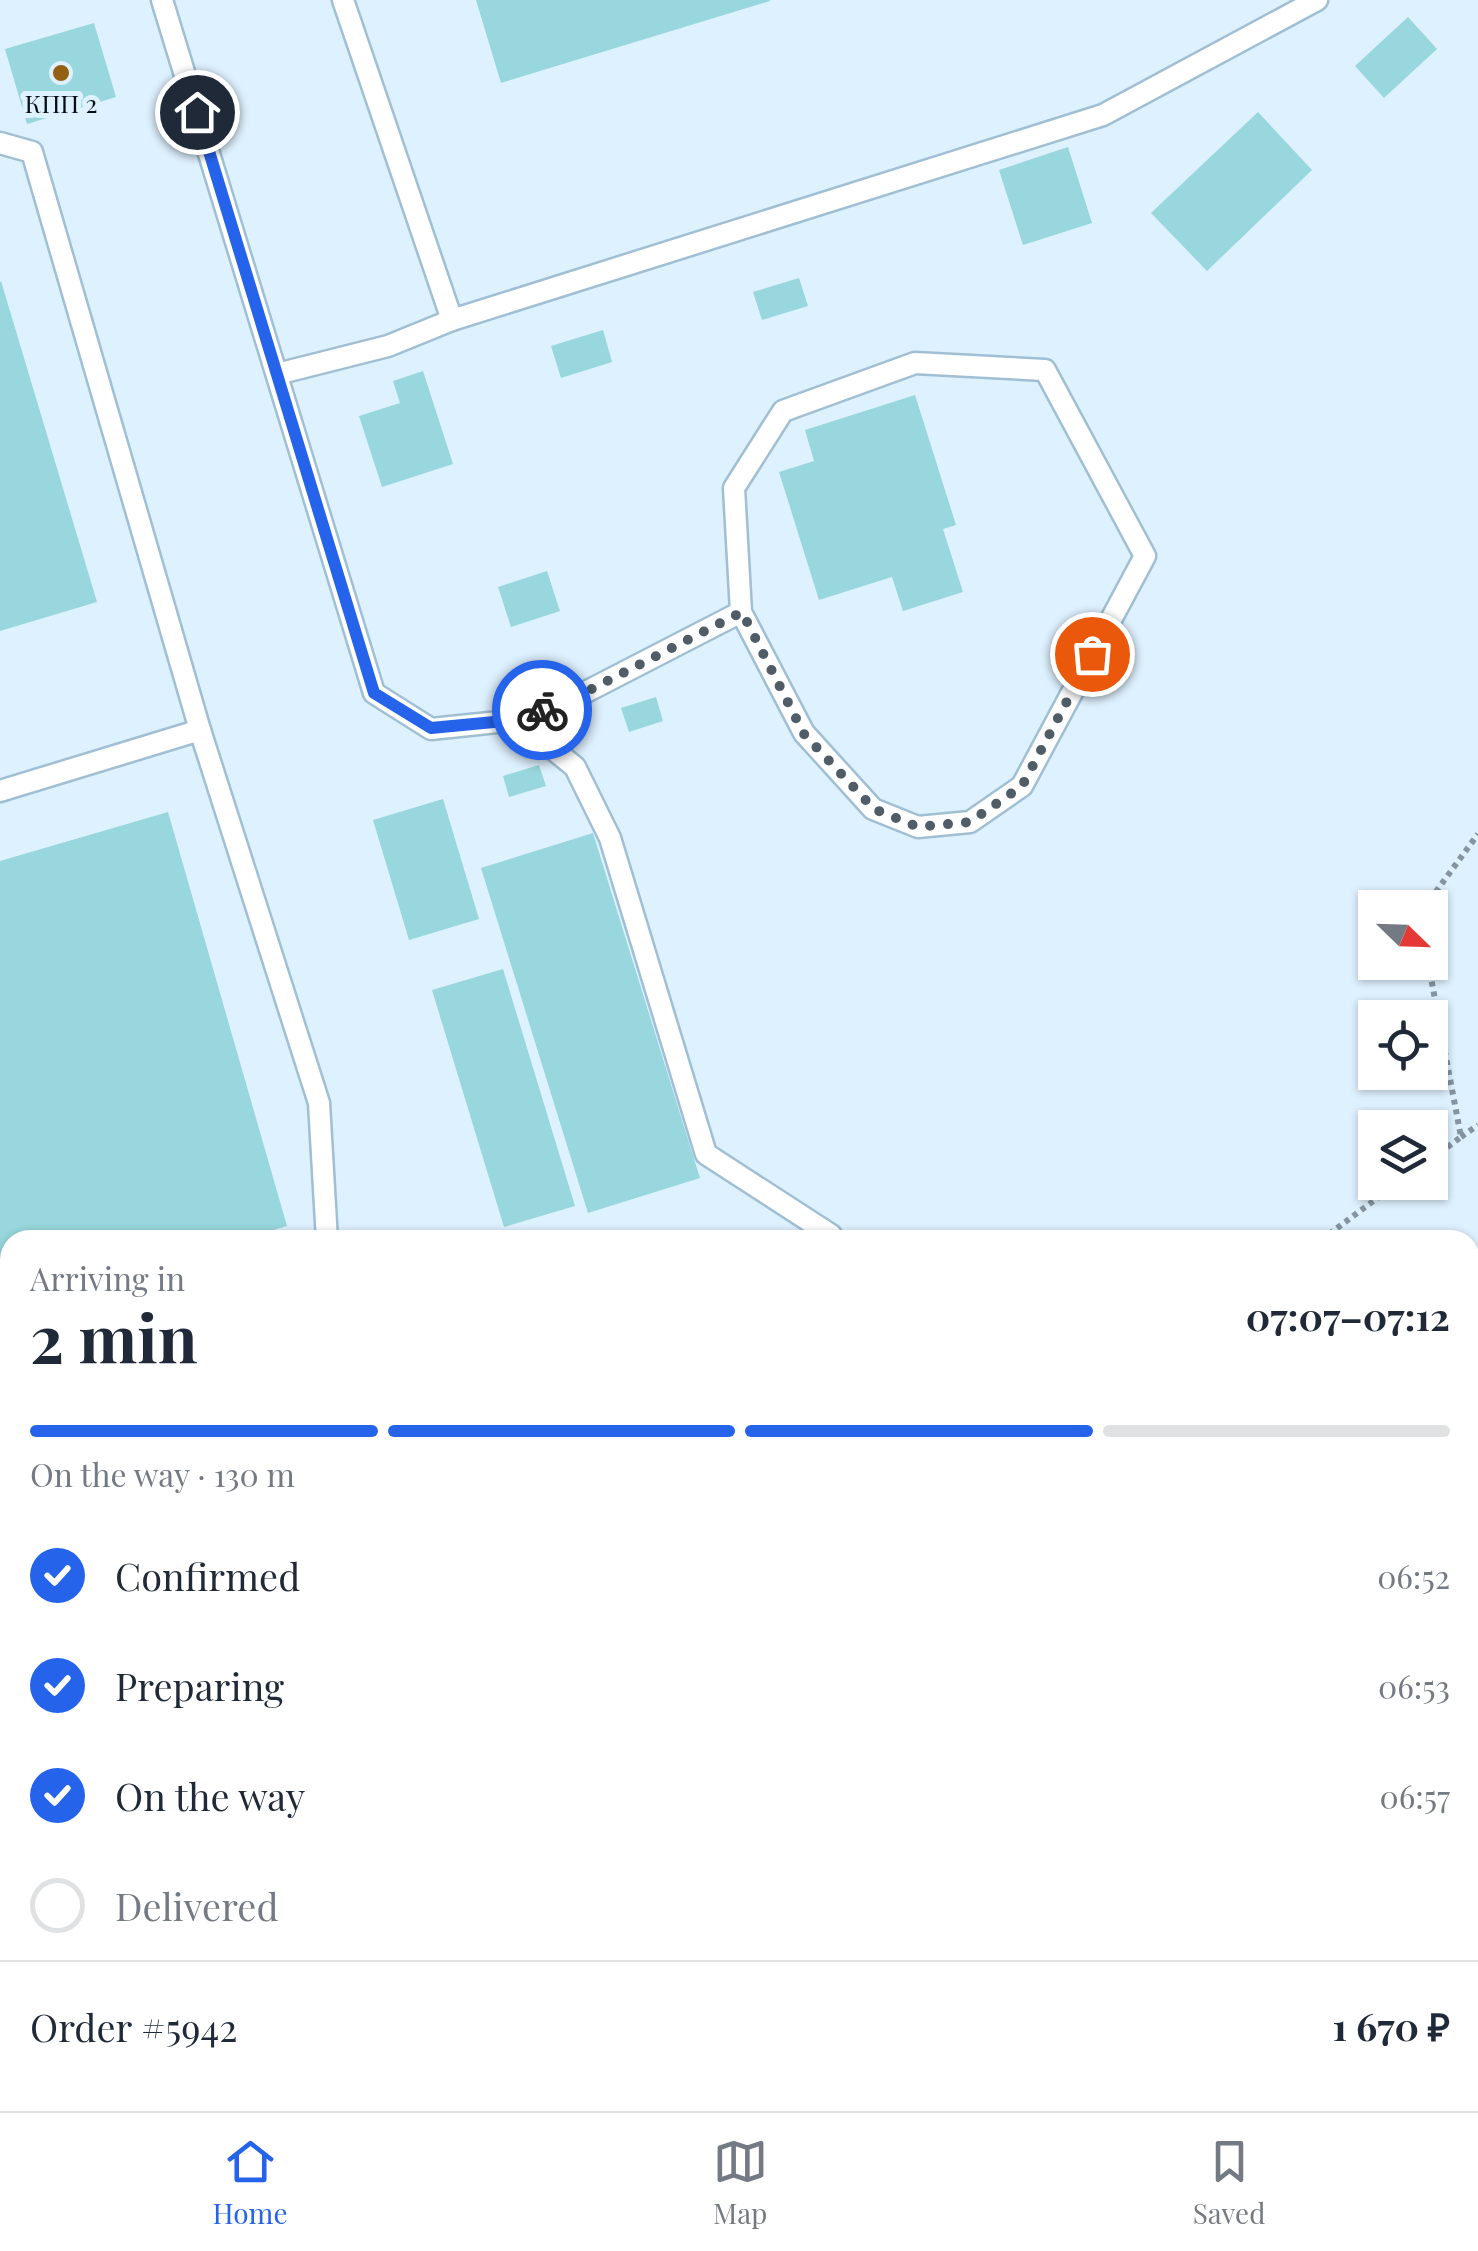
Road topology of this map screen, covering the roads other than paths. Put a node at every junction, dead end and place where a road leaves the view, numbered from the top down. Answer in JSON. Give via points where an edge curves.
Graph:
{"nodes":[{"id":1,"x":162,"y":0,"type":"edge"},
{"id":2,"x":343,"y":0,"type":"edge"},
{"id":3,"x":1317,"y":0,"type":"edge"},
{"id":4,"x":0,"y":142,"type":"edge"},
{"id":5,"x":452,"y":320,"type":"junction"},
{"id":6,"x":277,"y":374,"type":"junction"},
{"id":7,"x":742,"y":612,"type":"junction"},
{"id":8,"x":516,"y":720,"type":"junction"},
{"id":9,"x":200,"y":730,"type":"junction"},
{"id":10,"x":0,"y":792,"type":"edge"},
{"id":11,"x":326,"y":1230,"type":"edge"},
{"id":12,"x":823,"y":1230,"type":"edge"}],
"edges":[{"from":1,"to":6,"type":"lane"},
{"from":2,"to":5,"type":"lane"},
{"from":3,"to":5,"type":"lane","via":[[1104,114]]},
{"from":4,"to":9,"type":"lane","via":[[32,152]]},
{"from":5,"to":6,"type":"lane","via":[[388,346]]},
{"from":6,"to":8,"type":"lane","via":[[374,693],[431,728]]},
{"from":7,"to":7,"type":"lane","via":[[734,488],[783,410],[915,363],[1045,370],[1145,556],[1022,786],[970,822],[918,827],[874,809],[804,734]]},
{"from":7,"to":8,"type":"lane","via":[[580,695]]},
{"from":8,"to":12,"type":"lane","via":[[575,767],[610,838],[706,1154]]},
{"from":9,"to":10,"type":"lane"},
{"from":9,"to":11,"type":"lane","via":[[319,1103]]}]}
